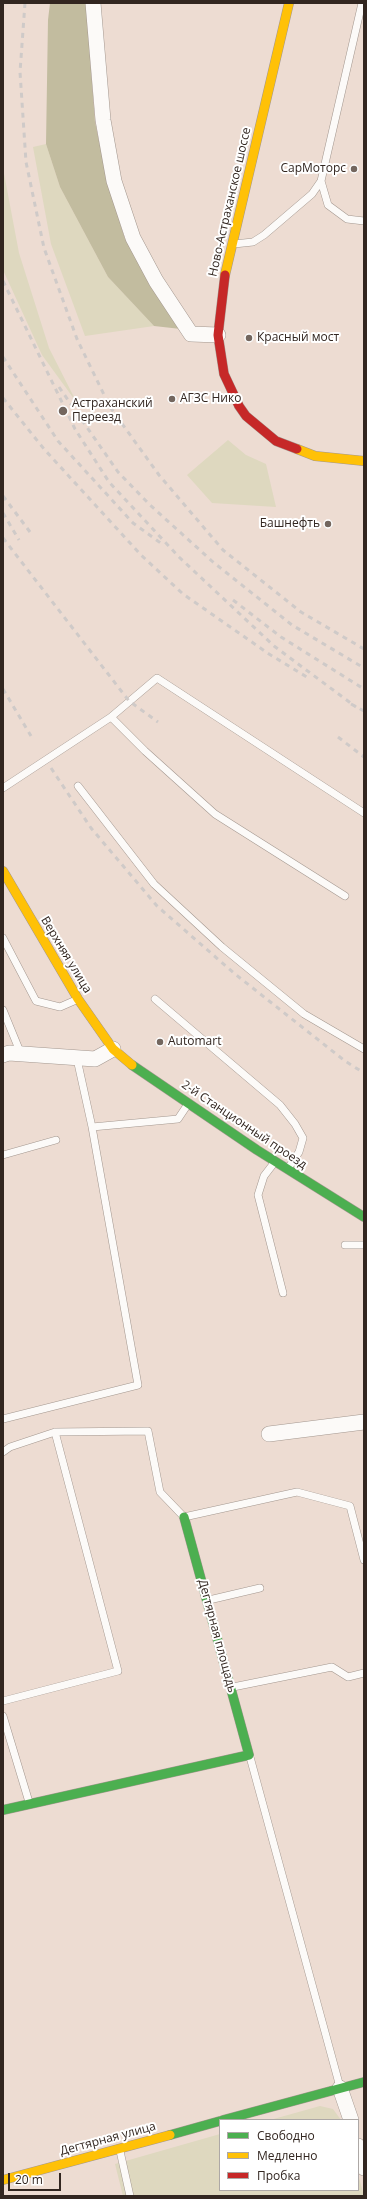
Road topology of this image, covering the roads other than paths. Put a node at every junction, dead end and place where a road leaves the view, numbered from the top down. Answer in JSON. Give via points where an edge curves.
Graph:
{"nodes":[{"id":1,"x":92,"y":3,"type":"edge"},
{"id":2,"x":289,"y":3,"type":"edge"},
{"id":3,"x":362,"y":3,"type":"edge"},
{"id":4,"x":321,"y":181,"type":"junction"},
{"id":5,"x":364,"y":222,"type":"edge"},
{"id":6,"x":231,"y":244,"type":"junction"},
{"id":7,"x":218,"y":335,"type":"junction"},
{"id":8,"x":364,"y":461,"type":"edge"},
{"id":9,"x":111,"y":717,"type":"junction"},
{"id":10,"x":78,"y":786,"type":"dead end"},
{"id":11,"x":3,"y":788,"type":"edge"},
{"id":12,"x":364,"y":813,"type":"edge"},
{"id":13,"x":3,"y":872,"type":"edge"},
{"id":14,"x":344,"y":896,"type":"dead end"},
{"id":15,"x":3,"y":938,"type":"edge"},
{"id":16,"x":78,"y":999,"type":"junction"},
{"id":17,"x":155,"y":999,"type":"dead end"},
{"id":18,"x":3,"y":1010,"type":"edge"},
{"id":19,"x":113,"y":1049,"type":"junction"},
{"id":20,"x":364,"y":1049,"type":"edge"},
{"id":21,"x":21,"y":1054,"type":"junction"},
{"id":22,"x":3,"y":1055,"type":"edge"},
{"id":23,"x":77,"y":1059,"type":"junction"},
{"id":24,"x":189,"y":1103,"type":"junction"},
{"id":25,"x":92,"y":1127,"type":"junction"},
{"id":26,"x":56,"y":1140,"type":"dead end"},
{"id":27,"x":3,"y":1155,"type":"edge"},
{"id":28,"x":275,"y":1161,"type":"junction"},
{"id":29,"x":288,"y":1169,"type":"junction"},
{"id":30,"x":364,"y":1217,"type":"edge"},
{"id":31,"x":345,"y":1245,"type":"dead end"},
{"id":32,"x":364,"y":1245,"type":"edge"},
{"id":33,"x":283,"y":1293,"type":"dead end"},
{"id":34,"x":3,"y":1419,"type":"edge"},
{"id":35,"x":364,"y":1422,"type":"edge"},
{"id":36,"x":54,"y":1432,"type":"junction"},
{"id":37,"x":269,"y":1434,"type":"dead end"},
{"id":38,"x":3,"y":1452,"type":"edge"},
{"id":39,"x":184,"y":1517,"type":"junction"},
{"id":40,"x":364,"y":1560,"type":"edge"},
{"id":41,"x":260,"y":1588,"type":"dead end"},
{"id":42,"x":207,"y":1600,"type":"junction"},
{"id":43,"x":364,"y":1673,"type":"edge"},
{"id":44,"x":230,"y":1688,"type":"junction"},
{"id":45,"x":3,"y":1701,"type":"edge"},
{"id":46,"x":3,"y":1716,"type":"edge"},
{"id":47,"x":249,"y":1755,"type":"junction"},
{"id":48,"x":30,"y":1804,"type":"junction"},
{"id":49,"x":3,"y":1810,"type":"edge"},
{"id":50,"x":364,"y":2082,"type":"edge"},
{"id":51,"x":340,"y":2088,"type":"junction"},
{"id":52,"x":227,"y":2119,"type":"edge"},
{"id":53,"x":351,"y":2119,"type":"edge"},
{"id":54,"x":219,"y":2121,"type":"edge"},
{"id":55,"x":119,"y":2148,"type":"junction"},
{"id":56,"x":359,"y":2150,"type":"edge"},
{"id":57,"x":364,"y":2168,"type":"edge"},
{"id":58,"x":3,"y":2180,"type":"edge"},
{"id":59,"x":130,"y":2196,"type":"edge"}],
"edges":[{"from":1,"to":7,"type":"street","via":[[103,120],[114,181],[133,238],[156,281],[191,334]]},
{"from":2,"to":6,"type":"main road","name":"Ново-Астраханское шоссе"},
{"from":3,"to":4,"type":"lane"},
{"from":4,"to":5,"type":"lane","via":[[328,205],[347,219]]},
{"from":4,"to":6,"type":"lane","via":[[312,194],[264,235],[253,242]]},
{"from":6,"to":7,"type":"main road","name":"Ново-Астраханское шоссе"},
{"from":7,"to":8,"type":"main road","name":"Ново-Астраханское шоссе","via":[[224,374],[246,416],[271,437],[295,450],[315,456]]},
{"from":9,"to":11,"type":"lane"},
{"from":9,"to":12,"type":"lane","via":[[157,678]]},
{"from":9,"to":14,"type":"lane","via":[[215,814]]},
{"from":10,"to":20,"type":"lane","via":[[154,884],[222,947],[304,1014]]},
{"from":13,"to":16,"type":"main road","name":"Верхняя улица"},
{"from":15,"to":16,"type":"lane","via":[[36,1001],[60,1007]]},
{"from":16,"to":19,"type":"main road","name":"Верхняя улица"},
{"from":17,"to":29,"type":"lane","via":[[288,1114],[303,1138],[299,1152]]},
{"from":18,"to":21,"type":"lane"},
{"from":19,"to":23,"type":"street","via":[[95,1059]]},
{"from":19,"to":24,"type":"main road","name":"2-й Станционный проезд","via":[[128,1063]]},
{"from":21,"to":22,"type":"street"},
{"from":21,"to":23,"type":"street"},
{"from":23,"to":25,"type":"lane"},
{"from":24,"to":25,"type":"lane","via":[[178,1119]]},
{"from":24,"to":28,"type":"main road","name":"2-й Станционный проезд"},
{"from":25,"to":34,"type":"lane","via":[[138,1385]]},
{"from":26,"to":27,"type":"lane"},
{"from":28,"to":29,"type":"main road","name":"2-й Станционный проезд"},
{"from":28,"to":33,"type":"lane","via":[[264,1176],[258,1195]]},
{"from":29,"to":30,"type":"main road","name":"2-й Станционный проезд"},
{"from":31,"to":32,"type":"lane"},
{"from":35,"to":37,"type":"street"},
{"from":36,"to":38,"type":"lane","via":[[10,1447]]},
{"from":36,"to":39,"type":"lane","via":[[148,1431],[160,1492]]},
{"from":36,"to":45,"type":"lane","via":[[118,1671]]},
{"from":39,"to":40,"type":"lane","via":[[297,1492],[350,1506]]},
{"from":39,"to":42,"type":"main road","name":"Дегтярная площадь"},
{"from":41,"to":42,"type":"lane"},
{"from":42,"to":44,"type":"main road","name":"Дегтярная площадь"},
{"from":43,"to":44,"type":"lane","via":[[348,1677],[332,1667]]},
{"from":44,"to":47,"type":"main road","name":"Дегтярная площадь"},
{"from":46,"to":48,"type":"lane"},
{"from":47,"to":48,"type":"main road"},
{"from":47,"to":51,"type":"lane"},
{"from":48,"to":49,"type":"main road"},
{"from":50,"to":51,"type":"main road"},
{"from":51,"to":52,"type":"main road"},
{"from":51,"to":53,"type":"street"},
{"from":54,"to":55,"type":"main road","name":"Дегтярная улица"},
{"from":55,"to":58,"type":"main road","name":"Дегтярная улица"},
{"from":55,"to":59,"type":"lane"},
{"from":56,"to":57,"type":"street"}]}
